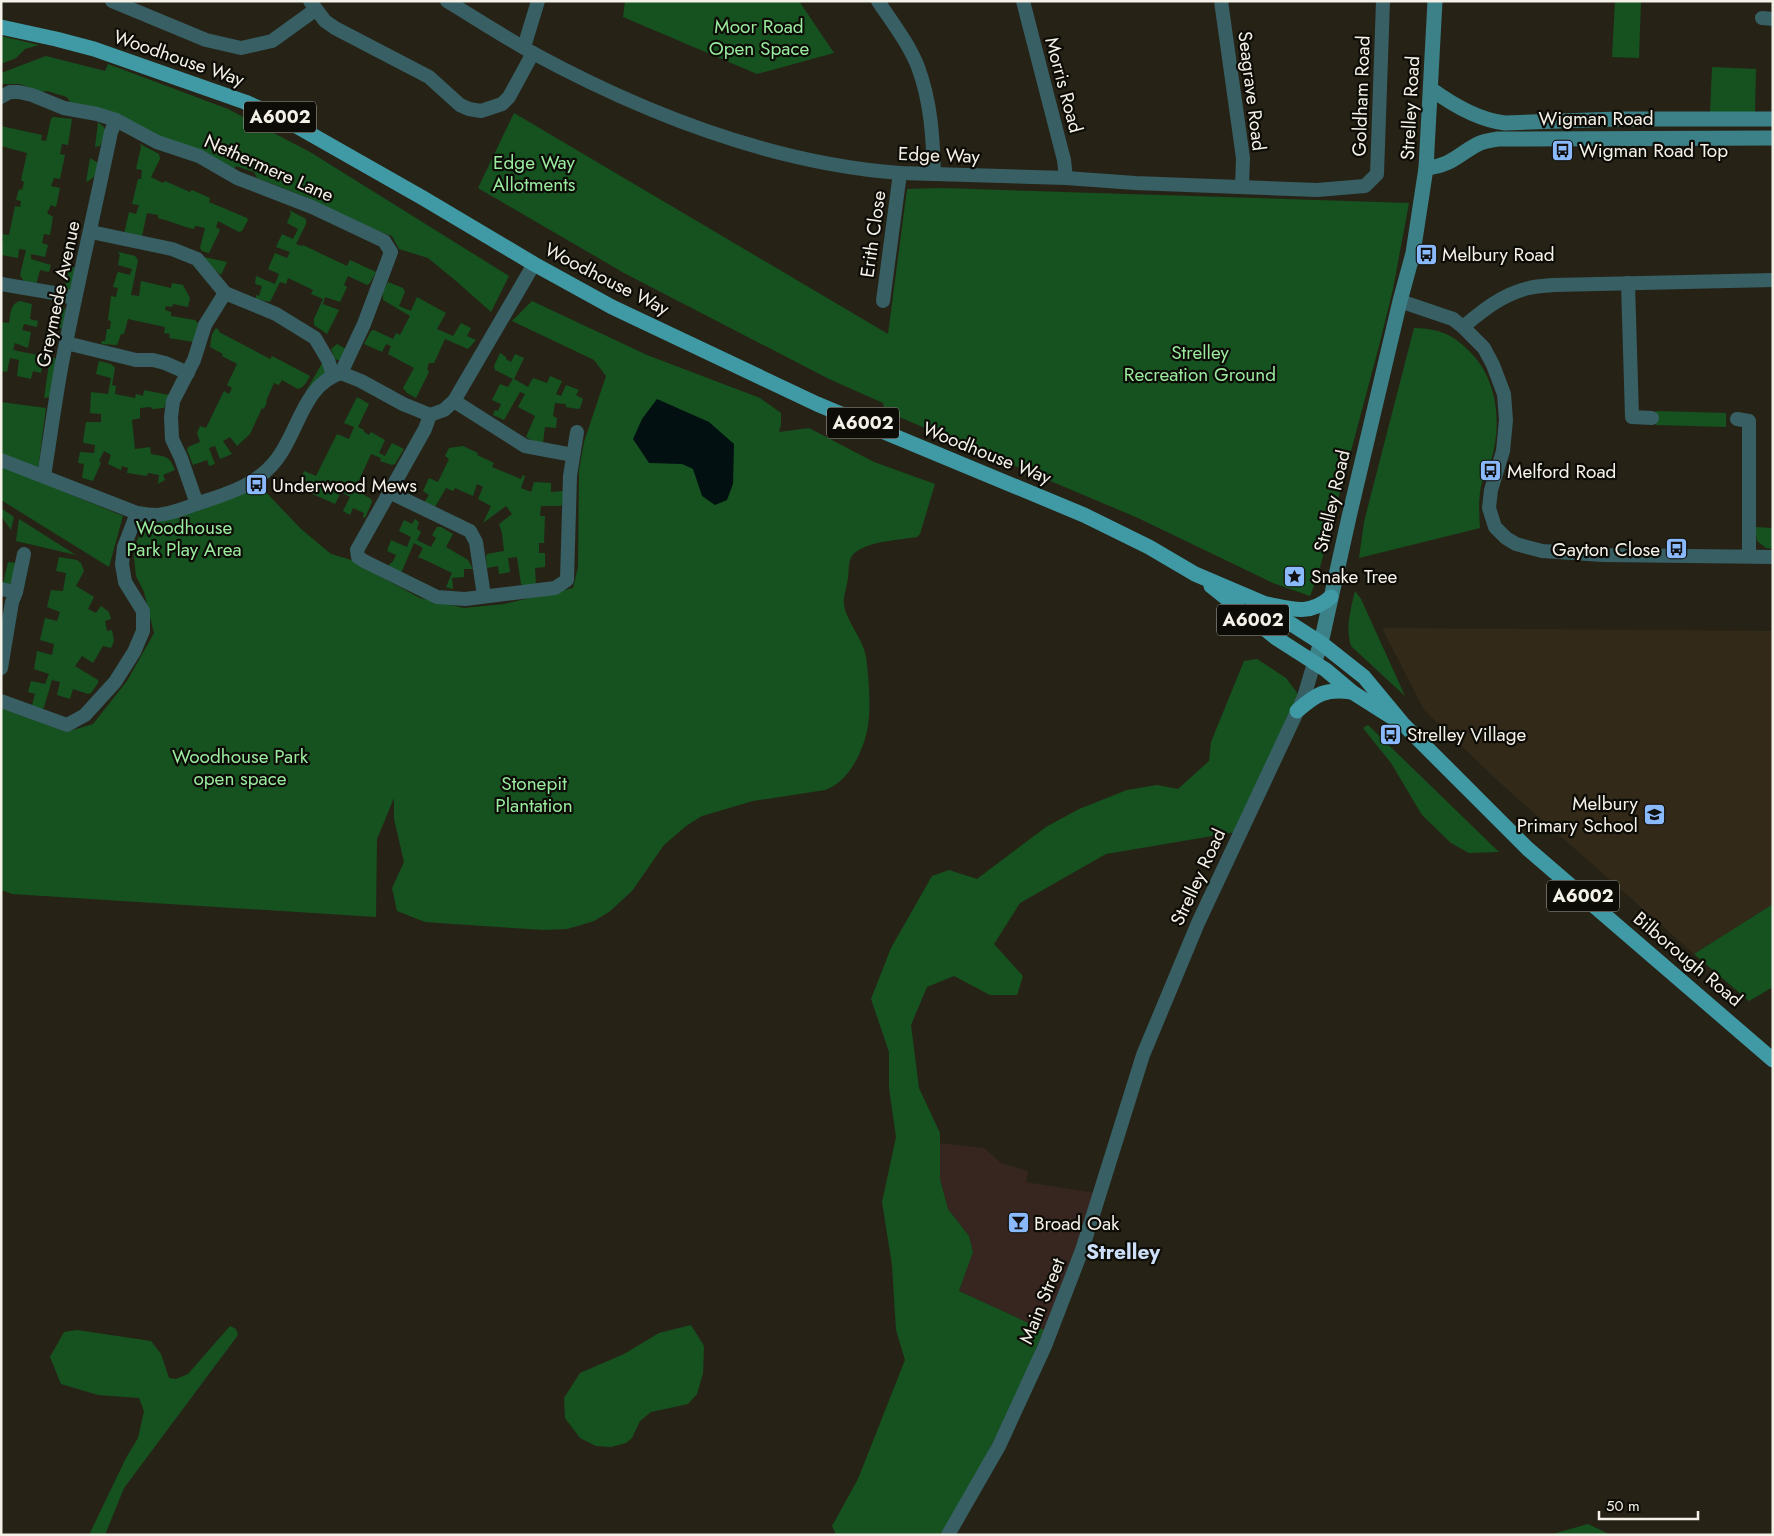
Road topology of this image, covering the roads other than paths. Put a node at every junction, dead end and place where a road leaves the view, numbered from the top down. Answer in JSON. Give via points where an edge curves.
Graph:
{"nodes":[{"id":1,"x":112,"y":1,"type":"edge"},
{"id":2,"x":447,"y":1,"type":"edge"},
{"id":3,"x":538,"y":1,"type":"edge"},
{"id":4,"x":878,"y":1,"type":"edge"},
{"id":5,"x":1023,"y":1,"type":"edge"},
{"id":6,"x":1221,"y":1,"type":"edge"},
{"id":7,"x":1383,"y":1,"type":"edge"},
{"id":8,"x":1435,"y":1,"type":"edge"},
{"id":9,"x":132,"y":4,"type":"edge"},
{"id":10,"x":312,"y":5,"type":"edge"},
{"id":11,"x":1,"y":27,"type":"edge"},
{"id":12,"x":528,"y":50,"type":"junction"},
{"id":13,"x":1431,"y":89,"type":"junction"},
{"id":14,"x":1,"y":97,"type":"edge"},
{"id":15,"x":1773,"y":119,"type":"edge"},
{"id":16,"x":116,"y":120,"type":"junction"},
{"id":17,"x":1773,"y":138,"type":"edge"},
{"id":18,"x":1426,"y":168,"type":"junction"},
{"id":19,"x":900,"y":173,"type":"junction"},
{"id":20,"x":934,"y":174,"type":"junction"},
{"id":21,"x":1066,"y":178,"type":"junction"},
{"id":22,"x":1242,"y":186,"type":"junction"},
{"id":23,"x":1365,"y":186,"type":"joint"},
{"id":24,"x":91,"y":232,"type":"junction"},
{"id":25,"x":534,"y":264,"type":"junction"},
{"id":26,"x":1773,"y":280,"type":"edge"},
{"id":27,"x":1628,"y":283,"type":"junction"},
{"id":28,"x":1,"y":284,"type":"edge"},
{"id":29,"x":225,"y":293,"type":"junction"},
{"id":30,"x":75,"y":300,"type":"junction"},
{"id":31,"x":882,"y":301,"type":"dead end"},
{"id":32,"x":1400,"y":301,"type":"junction"},
{"id":33,"x":1464,"y":327,"type":"junction"},
{"id":34,"x":66,"y":344,"type":"junction"},
{"id":35,"x":188,"y":373,"type":"junction"},
{"id":36,"x":337,"y":374,"type":"junction"},
{"id":37,"x":454,"y":401,"type":"junction"},
{"id":38,"x":430,"y":415,"type":"junction"},
{"id":39,"x":1652,"y":418,"type":"dead end"},
{"id":40,"x":1737,"y":420,"type":"dead end"},
{"id":41,"x":577,"y":432,"type":"dead end"},
{"id":42,"x":573,"y":455,"type":"junction"},
{"id":43,"x":1,"y":460,"type":"edge"},
{"id":44,"x":44,"y":476,"type":"junction"},
{"id":45,"x":389,"y":492,"type":"junction"},
{"id":46,"x":197,"y":504,"type":"junction"},
{"id":47,"x":136,"y":513,"type":"junction"},
{"id":48,"x":24,"y":554,"type":"dead end"},
{"id":49,"x":1749,"y":556,"type":"junction"},
{"id":50,"x":1773,"y":557,"type":"edge"},
{"id":51,"x":1196,"y":574,"type":"junction"},
{"id":52,"x":1,"y":589,"type":"edge"},
{"id":53,"x":16,"y":592,"type":"junction"},
{"id":54,"x":484,"y":596,"type":"junction"},
{"id":55,"x":1331,"y":597,"type":"junction"},
{"id":56,"x":1263,"y":603,"type":"junction"},
{"id":57,"x":1321,"y":643,"type":"junction"},
{"id":58,"x":1314,"y":663,"type":"junction"},
{"id":59,"x":1,"y":668,"type":"edge"},
{"id":60,"x":1352,"y":692,"type":"junction"},
{"id":61,"x":1,"y":701,"type":"edge"},
{"id":62,"x":1297,"y":711,"type":"junction"},
{"id":63,"x":1402,"y":724,"type":"junction"},
{"id":64,"x":1161,"y":1011,"type":"joint"},
{"id":65,"x":1773,"y":1060,"type":"edge"},
{"id":66,"x":948,"y":1535,"type":"edge"}],
"edges":[{"from":1,"to":9,"type":"street"},
{"from":2,"to":12,"type":"street","name":"Edge Way"},
{"from":3,"to":12,"type":"street"},
{"from":4,"to":20,"type":"street","via":[[918,67],[931,116]]},
{"from":5,"to":21,"type":"street","name":"Morris Road"},
{"from":6,"to":22,"type":"street","name":"Seagrave Road","via":[[1243,158]]},
{"from":7,"to":23,"type":"street","name":"Goldham Road","via":[[1377,174]]},
{"from":8,"to":13,"type":"street","name":"Strelley Road"},
{"from":9,"to":10,"type":"street","via":[[163,23],[206,40],[241,48],[272,41]]},
{"from":10,"to":12,"type":"street","via":[[335,28],[429,77],[469,110],[481,111],[502,104],[509,97]]},
{"from":11,"to":25,"type":"main road","name":"Woodhouse Way","number":"A6002","via":[[94,49],[284,119]]},
{"from":12,"to":19,"type":"street","name":"Edge Way","via":[[591,83],[676,119],[742,142],[774,152]]},
{"from":13,"to":15,"type":"street","name":"Wigman Road","via":[[1475,114],[1505,123]]},
{"from":13,"to":18,"type":"street","name":"Strelley Road"},
{"from":14,"to":16,"type":"street","name":"Nethermere Lane","via":[[19,92],[64,108]]},
{"from":16,"to":24,"type":"street","name":"Greymede Avenue"},
{"from":16,"to":36,"type":"street","name":"Nethermere Lane","via":[[157,142],[199,156],[237,178],[312,207],[384,241],[391,252],[383,277]]},
{"from":17,"to":18,"type":"street","name":"Wigman Road","via":[[1498,139],[1479,144],[1439,167]]},
{"from":18,"to":32,"type":"street","name":"Strelley Road","via":[[1413,253]]},
{"from":19,"to":20,"type":"street","name":"Edge Way"},
{"from":19,"to":31,"type":"street","name":"Erith Close"},
{"from":20,"to":21,"type":"street","name":"Edge Way"},
{"from":21,"to":22,"type":"street","name":"Edge Way"},
{"from":22,"to":23,"type":"street","name":"Edge Way","via":[[1317,190]]},
{"from":24,"to":29,"type":"street","via":[[172,248],[197,259]]},
{"from":24,"to":30,"type":"street","name":"Greymede Avenue"},
{"from":25,"to":37,"type":"street"},
{"from":25,"to":51,"type":"main road","name":"Woodhouse Way","number":"A6002","via":[[612,307],[817,404],[1084,515]]},
{"from":26,"to":27,"type":"street"},
{"from":27,"to":33,"type":"street","via":[[1528,288],[1503,298]]},
{"from":27,"to":39,"type":"street","via":[[1632,417]]},
{"from":28,"to":30,"type":"street","via":[[60,294]]},
{"from":29,"to":35,"type":"street","via":[[205,325]]},
{"from":29,"to":36,"type":"street","via":[[276,314],[315,338]]},
{"from":30,"to":34,"type":"street","name":"Greymede Avenue"},
{"from":32,"to":33,"type":"street","via":[[1453,319]]},
{"from":32,"to":55,"type":"street","name":"Strelley Road"},
{"from":33,"to":49,"type":"street","via":[[1484,348],[1504,394],[1505,439],[1489,508],[1495,527],[1506,538],[1542,551]]},
{"from":34,"to":35,"type":"street","via":[[136,360],[153,360]]},
{"from":34,"to":44,"type":"street","name":"Greymede Avenue"},
{"from":35,"to":46,"type":"street","via":[[173,401],[172,439]]},
{"from":36,"to":38,"type":"street","via":[[361,381]]},
{"from":36,"to":46,"type":"street","via":[[318,388],[278,458],[264,474],[231,493]]},
{"from":37,"to":38,"type":"street","via":[[444,410]]},
{"from":37,"to":42,"type":"street","via":[[526,446]]},
{"from":38,"to":45,"type":"street"},
{"from":40,"to":49,"type":"street","via":[[1749,421]]},
{"from":41,"to":42,"type":"street"},
{"from":42,"to":54,"type":"street","via":[[568,580],[555,588]]},
{"from":43,"to":44,"type":"street"},
{"from":44,"to":47,"type":"street"},
{"from":45,"to":54,"type":"street","via":[[470,530],[476,542]]},
{"from":45,"to":54,"type":"street","via":[[362,539],[358,557],[437,597],[465,600]]},
{"from":46,"to":47,"type":"street","via":[[155,515]]},
{"from":47,"to":61,"type":"street","via":[[124,547],[122,564],[125,582],[143,611],[143,631],[134,652],[114,682],[85,715],[67,725]]},
{"from":48,"to":53,"type":"street"},
{"from":49,"to":50,"type":"street"},
{"from":51,"to":56,"type":"main road","name":"Woodhouse Way","number":"A6002"},
{"from":51,"to":58,"type":"main road","name":"Woodhouse Way","number":"A6002","via":[[1276,638]]},
{"from":52,"to":53,"type":"street"},
{"from":53,"to":59,"type":"street"},
{"from":55,"to":56,"type":"main road","number":"A6002","via":[[1321,606],[1308,610]]},
{"from":55,"to":57,"type":"street","name":"Strelley Road"},
{"from":56,"to":57,"type":"main road","name":"Woodhouse Way","number":"A6002"},
{"from":57,"to":58,"type":"street","name":"Strelley Road"},
{"from":57,"to":63,"type":"main road","name":"Bilborough Road","number":"A6002","via":[[1364,677]]},
{"from":58,"to":60,"type":"main road","name":"Bilborough Road","number":"A6002"},
{"from":58,"to":62,"type":"street","name":"Strelley Road"},
{"from":60,"to":62,"type":"main road","via":[[1320,693]]},
{"from":60,"to":63,"type":"main road","name":"Bilborough Road","number":"A6002"},
{"from":62,"to":64,"type":"street","name":"Strelley Road"},
{"from":63,"to":65,"type":"main road","name":"Bilborough Road","number":"A6002","via":[[1528,849]]},
{"from":64,"to":66,"type":"street","name":"Main Street","via":[[1143,1056],[1082,1250],[1056,1319],[999,1446]]}]}
